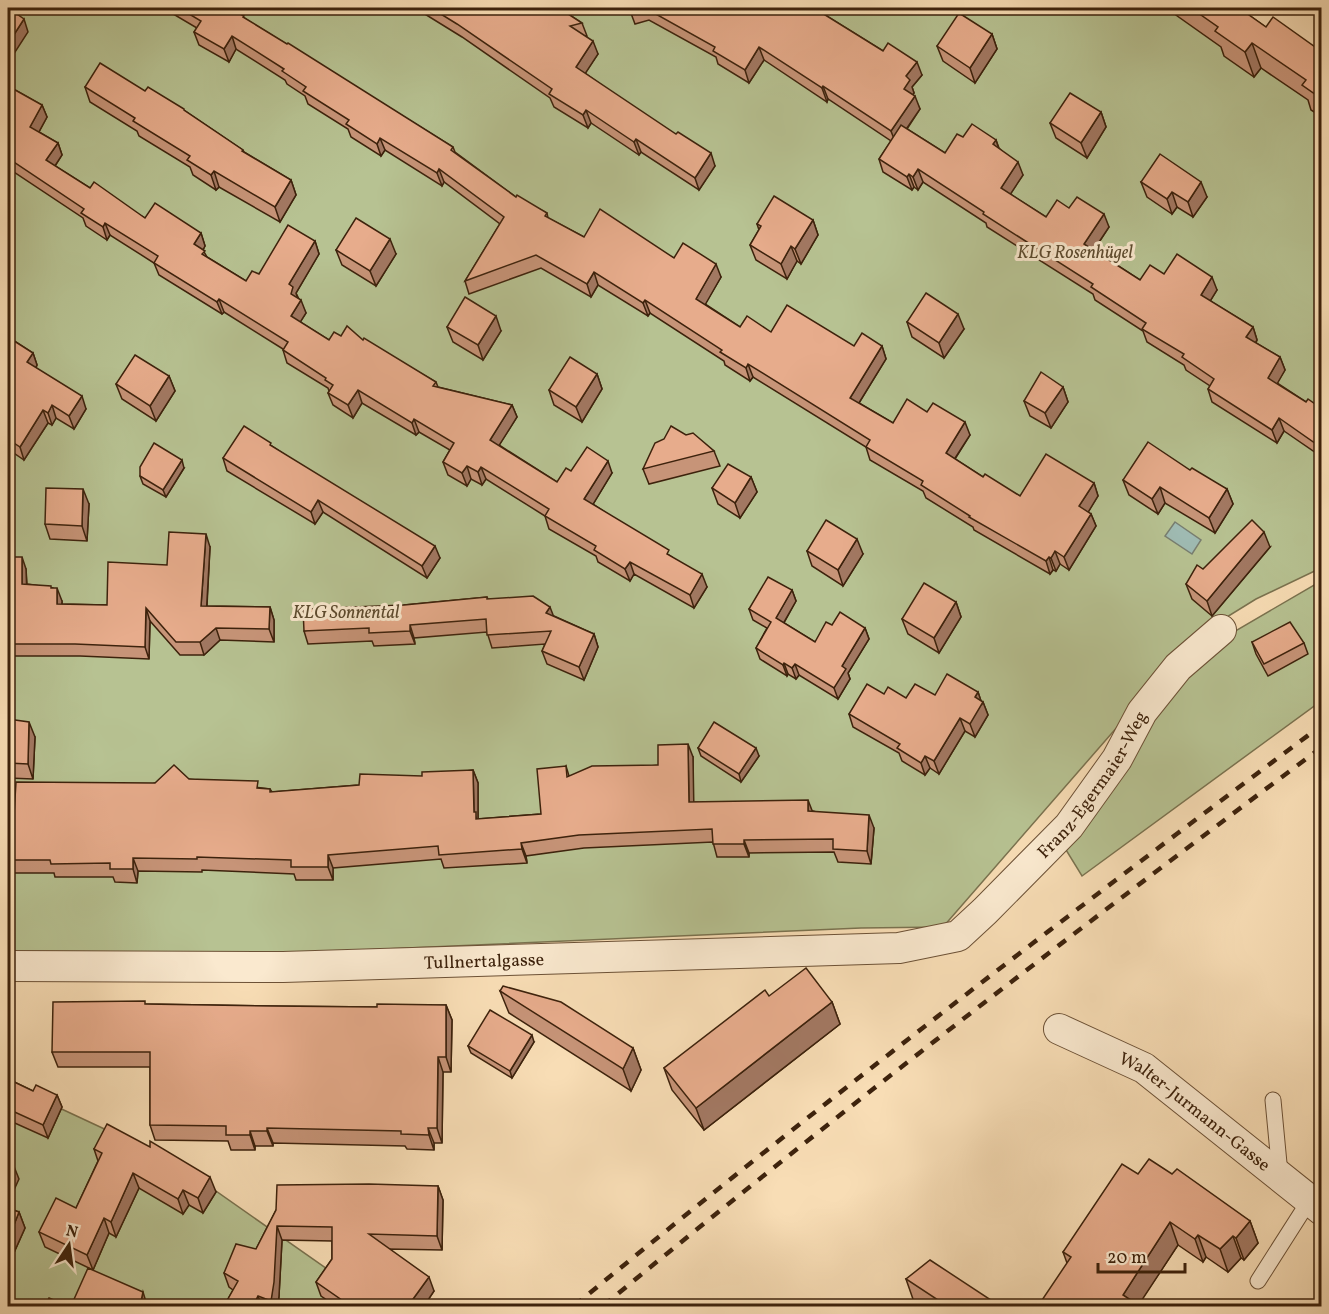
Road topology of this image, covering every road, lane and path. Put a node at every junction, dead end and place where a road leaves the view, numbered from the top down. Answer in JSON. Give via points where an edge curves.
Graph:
{"nodes":[{"id":1,"x":1221,"y":630,"type":"dead end"},
{"id":2,"x":958,"y":936,"type":"joint"},
{"id":3,"x":8,"y":966,"type":"edge"},
{"id":4,"x":1059,"y":1029,"type":"dead end"},
{"id":5,"x":1273,"y":1100,"type":"dead end"},
{"id":6,"x":1280,"y":1177,"type":"junction"},
{"id":7,"x":1316,"y":1205,"type":"edge"},
{"id":8,"x":1258,"y":1281,"type":"dead end"}],
"edges":[{"from":1,"to":2,"type":"street","name":"Franz-Egermaier-Weg","via":[[1178,667],[1142,712],[1117,759],[1069,826]]},
{"from":2,"to":3,"type":"street","name":"Tullnertalgasse","via":[[898,948],[283,968]]},
{"from":4,"to":6,"type":"street","name":"Walter-Jurmann-Gasse","via":[[1144,1068]]},
{"from":5,"to":6,"type":"lane"},
{"from":6,"to":7,"type":"street","name":"Walter-Jurmann-Gasse"},
{"from":7,"to":8,"type":"lane"}]}
